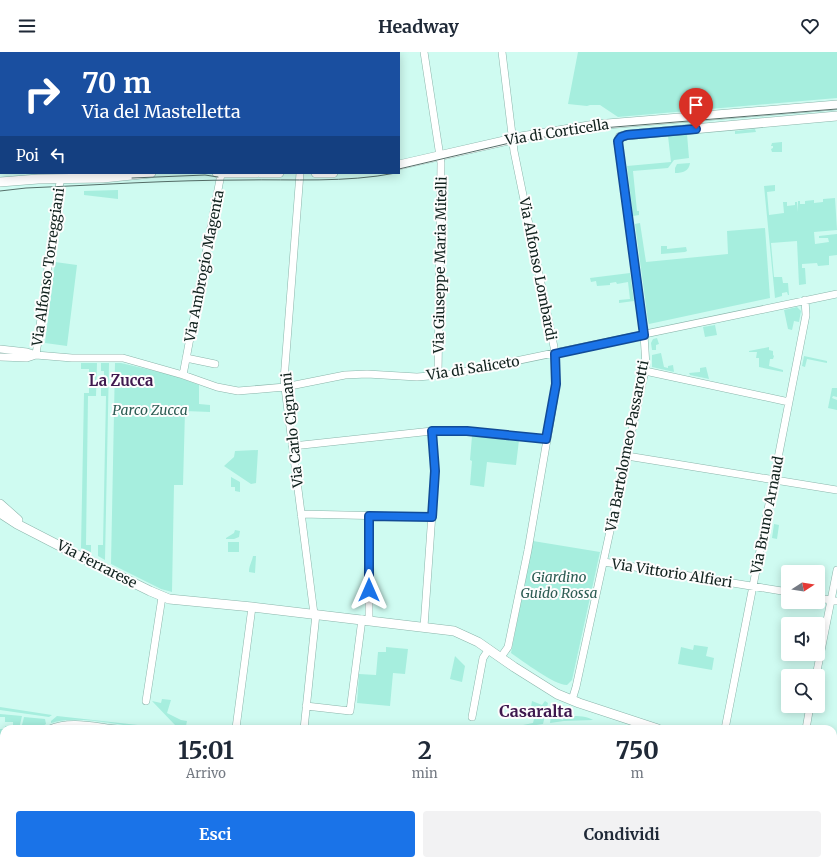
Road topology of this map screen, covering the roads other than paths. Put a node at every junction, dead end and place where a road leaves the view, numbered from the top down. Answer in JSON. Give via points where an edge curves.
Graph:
{"nodes":[{"id":1,"x":424,"y":52,"type":"edge"},
{"id":2,"x":502,"y":52,"type":"edge"},
{"id":3,"x":837,"y":105,"type":"edge"},
{"id":4,"x":837,"y":116,"type":"edge"},
{"id":5,"x":514,"y":138,"type":"junction"},
{"id":6,"x":618,"y":142,"type":"joint"},
{"id":7,"x":441,"y":156,"type":"junction"},
{"id":8,"x":400,"y":165,"type":"edge"},
{"id":9,"x":126,"y":174,"type":"edge"},
{"id":10,"x":221,"y":174,"type":"edge"},
{"id":11,"x":300,"y":174,"type":"edge"},
{"id":12,"x":100,"y":175,"type":"edge"},
{"id":13,"x":61,"y":179,"type":"junction"},
{"id":14,"x":0,"y":182,"type":"edge"},
{"id":15,"x":837,"y":294,"type":"edge"},
{"id":16,"x":805,"y":300,"type":"junction"},
{"id":17,"x":644,"y":335,"type":"junction"},
{"id":18,"x":0,"y":349,"type":"edge"},
{"id":19,"x":555,"y":354,"type":"junction"},
{"id":20,"x":36,"y":355,"type":"junction"},
{"id":21,"x":0,"y":357,"type":"edge"},
{"id":22,"x":186,"y":358,"type":"junction"},
{"id":23,"x":215,"y":364,"type":"dead end"},
{"id":24,"x":645,"y":370,"type":"junction"},
{"id":25,"x":183,"y":375,"type":"junction"},
{"id":26,"x":438,"y":375,"type":"junction"},
{"id":27,"x":285,"y":387,"type":"junction"},
{"id":28,"x":789,"y":402,"type":"junction"},
{"id":29,"x":432,"y":431,"type":"junction"},
{"id":30,"x":546,"y":439,"type":"junction"},
{"id":31,"x":293,"y":446,"type":"junction"},
{"id":32,"x":627,"y":456,"type":"junction"},
{"id":33,"x":774,"y":480,"type":"junction"},
{"id":34,"x":837,"y":490,"type":"edge"},
{"id":35,"x":0,"y":504,"type":"edge"},
{"id":36,"x":301,"y":514,"type":"junction"},
{"id":37,"x":1,"y":515,"type":"edge"},
{"id":38,"x":369,"y":516,"type":"junction"},
{"id":39,"x":432,"y":517,"type":"junction"},
{"id":40,"x":32,"y":531,"type":"junction"},
{"id":41,"x":604,"y":562,"type":"junction"},
{"id":42,"x":837,"y":570,"type":"edge"},
{"id":43,"x":753,"y":586,"type":"junction"},
{"id":44,"x":781,"y":591,"type":"edge"},
{"id":45,"x":162,"y":597,"type":"junction"},
{"id":46,"x":834,"y":600,"type":"edge"},
{"id":47,"x":252,"y":607,"type":"junction"},
{"id":48,"x":315,"y":614,"type":"junction"},
{"id":49,"x":365,"y":620,"type":"junction"},
{"id":50,"x":424,"y":627,"type":"junction"},
{"id":51,"x":489,"y":649,"type":"junction"},
{"id":52,"x":500,"y":657,"type":"junction"},
{"id":53,"x":818,"y":669,"type":"edge"},
{"id":54,"x":572,"y":700,"type":"junction"},
{"id":55,"x":146,"y":701,"type":"dead end"},
{"id":56,"x":306,"y":706,"type":"junction"},
{"id":57,"x":809,"y":713,"type":"edge"},
{"id":58,"x":472,"y":716,"type":"dead end"},
{"id":59,"x":236,"y":725,"type":"edge"},
{"id":60,"x":304,"y":725,"type":"edge"},
{"id":61,"x":646,"y":725,"type":"edge"},
{"id":62,"x":726,"y":725,"type":"edge"},
{"id":63,"x":807,"y":725,"type":"edge"}],
"edges":[{"from":1,"to":7,"type":"street","name":"Via Giuseppe Maria Mitelli"},
{"from":2,"to":5,"type":"street","name":"Via Alfonso Lombardi"},
{"from":3,"to":5,"type":"main road","name":"Via di Corticella","via":[[620,122]]},
{"from":4,"to":6,"type":"main road","name":"Via di Corticella","via":[[627,135],[621,137]]},
{"from":5,"to":7,"type":"main road","name":"Via di Corticella"},
{"from":5,"to":19,"type":"street","name":"Via Alfonso Lombardi","via":[[514,151]]},
{"from":6,"to":17,"type":"street","name":"Via Bartolomeo Passarotti"},
{"from":7,"to":8,"type":"main road","name":"Via di Corticella"},
{"from":7,"to":26,"type":"street","name":"Via Giuseppe Maria Mitelli"},
{"from":9,"to":12,"type":"main road"},
{"from":10,"to":22,"type":"street","name":"Via Ambrogio Magenta"},
{"from":11,"to":27,"type":"street","name":"Via Carlo Cignani"},
{"from":12,"to":13,"type":"main road"},
{"from":13,"to":14,"type":"main road"},
{"from":13,"to":20,"type":"street","name":"Via Alfonso Torreggiani"},
{"from":15,"to":16,"type":"street","name":"Via di Saliceto"},
{"from":16,"to":17,"type":"street","name":"Via di Saliceto"},
{"from":16,"to":28,"type":"street","name":"Via Bruno Arnaud","via":[[806,314]]},
{"from":17,"to":19,"type":"street","name":"Via di Saliceto"},
{"from":17,"to":24,"type":"street","name":"Via Bartolomeo Passarotti"},
{"from":18,"to":20,"type":"street","name":"Via di Saliceto"},
{"from":19,"to":26,"type":"street","name":"Via di Saliceto"},
{"from":19,"to":30,"type":"street","name":"Via Alfonso Lombardi","via":[[556,384]]},
{"from":20,"to":21,"type":"street","name":"Via di Saliceto","via":[[28,358]]},
{"from":20,"to":25,"type":"street","name":"Via di Saliceto","via":[[123,358]]},
{"from":22,"to":23,"type":"street","name":"Via Ambrogio Magenta"},
{"from":22,"to":25,"type":"street","name":"Via Ambrogio Magenta"},
{"from":24,"to":28,"type":"street"},
{"from":24,"to":32,"type":"street","name":"Via Bartolomeo Passarotti"},
{"from":25,"to":27,"type":"street","name":"Via di Saliceto","via":[[230,390]]},
{"from":26,"to":27,"type":"street","name":"Via di Saliceto","via":[[345,375]]},
{"from":27,"to":31,"type":"street","name":"Via Carlo Cignani"},
{"from":28,"to":33,"type":"street","name":"Via Bruno Arnaud"},
{"from":29,"to":30,"type":"street","via":[[467,431]]},
{"from":29,"to":31,"type":"street"},
{"from":29,"to":39,"type":"street","via":[[435,471]]},
{"from":30,"to":52,"type":"street","name":"Via Alfonso Lombardi","via":[[528,550],[508,647]]},
{"from":31,"to":36,"type":"street","name":"Via Carlo Cignani"},
{"from":32,"to":33,"type":"street"},
{"from":32,"to":41,"type":"street","name":"Via Bartolomeo Passarotti"},
{"from":33,"to":34,"type":"street"},
{"from":33,"to":43,"type":"street","name":"Via Bruno Arnaud"},
{"from":35,"to":40,"type":"main road","name":"Via Ferrarese"},
{"from":36,"to":38,"type":"street"},
{"from":36,"to":48,"type":"street","name":"Via Carlo Cignani"},
{"from":37,"to":40,"type":"main road","name":"Via Ferrarese"},
{"from":38,"to":39,"type":"street"},
{"from":38,"to":49,"type":"street"},
{"from":39,"to":50,"type":"street"},
{"from":40,"to":45,"type":"main road","name":"Via Ferrarese"},
{"from":41,"to":43,"type":"street","name":"Via Vittorio Alfieri"},
{"from":41,"to":54,"type":"street","name":"Via Bartolomeo Passarotti"},
{"from":42,"to":46,"type":"street"},
{"from":43,"to":44,"type":"street","name":"Via Vittorio Alfieri"},
{"from":43,"to":62,"type":"street","name":"Via Bruno Arnaud"},
{"from":45,"to":47,"type":"main road","name":"Via Ferrarese"},
{"from":45,"to":55,"type":"street"},
{"from":46,"to":53,"type":"street"},
{"from":47,"to":48,"type":"main road","name":"Via Ferrarese"},
{"from":47,"to":59,"type":"street"},
{"from":48,"to":49,"type":"main road","name":"Via Ferrarese"},
{"from":48,"to":56,"type":"street","name":"Via Carlo Cignani"},
{"from":49,"to":50,"type":"main road","name":"Via Ferrarese"},
{"from":49,"to":56,"type":"street","via":[[350,711]]},
{"from":50,"to":51,"type":"main road","name":"Via Ferrarese","via":[[454,631]]},
{"from":51,"to":52,"type":"main road","name":"Via Ferrarese"},
{"from":51,"to":58,"type":"street","via":[[483,658]]},
{"from":52,"to":54,"type":"main road","name":"Via Ferrarese","via":[[557,694]]},
{"from":54,"to":61,"type":"main road","name":"Via Ferrarese"},
{"from":56,"to":60,"type":"street","name":"Via Carlo Cignani"},
{"from":57,"to":63,"type":"street"}]}
